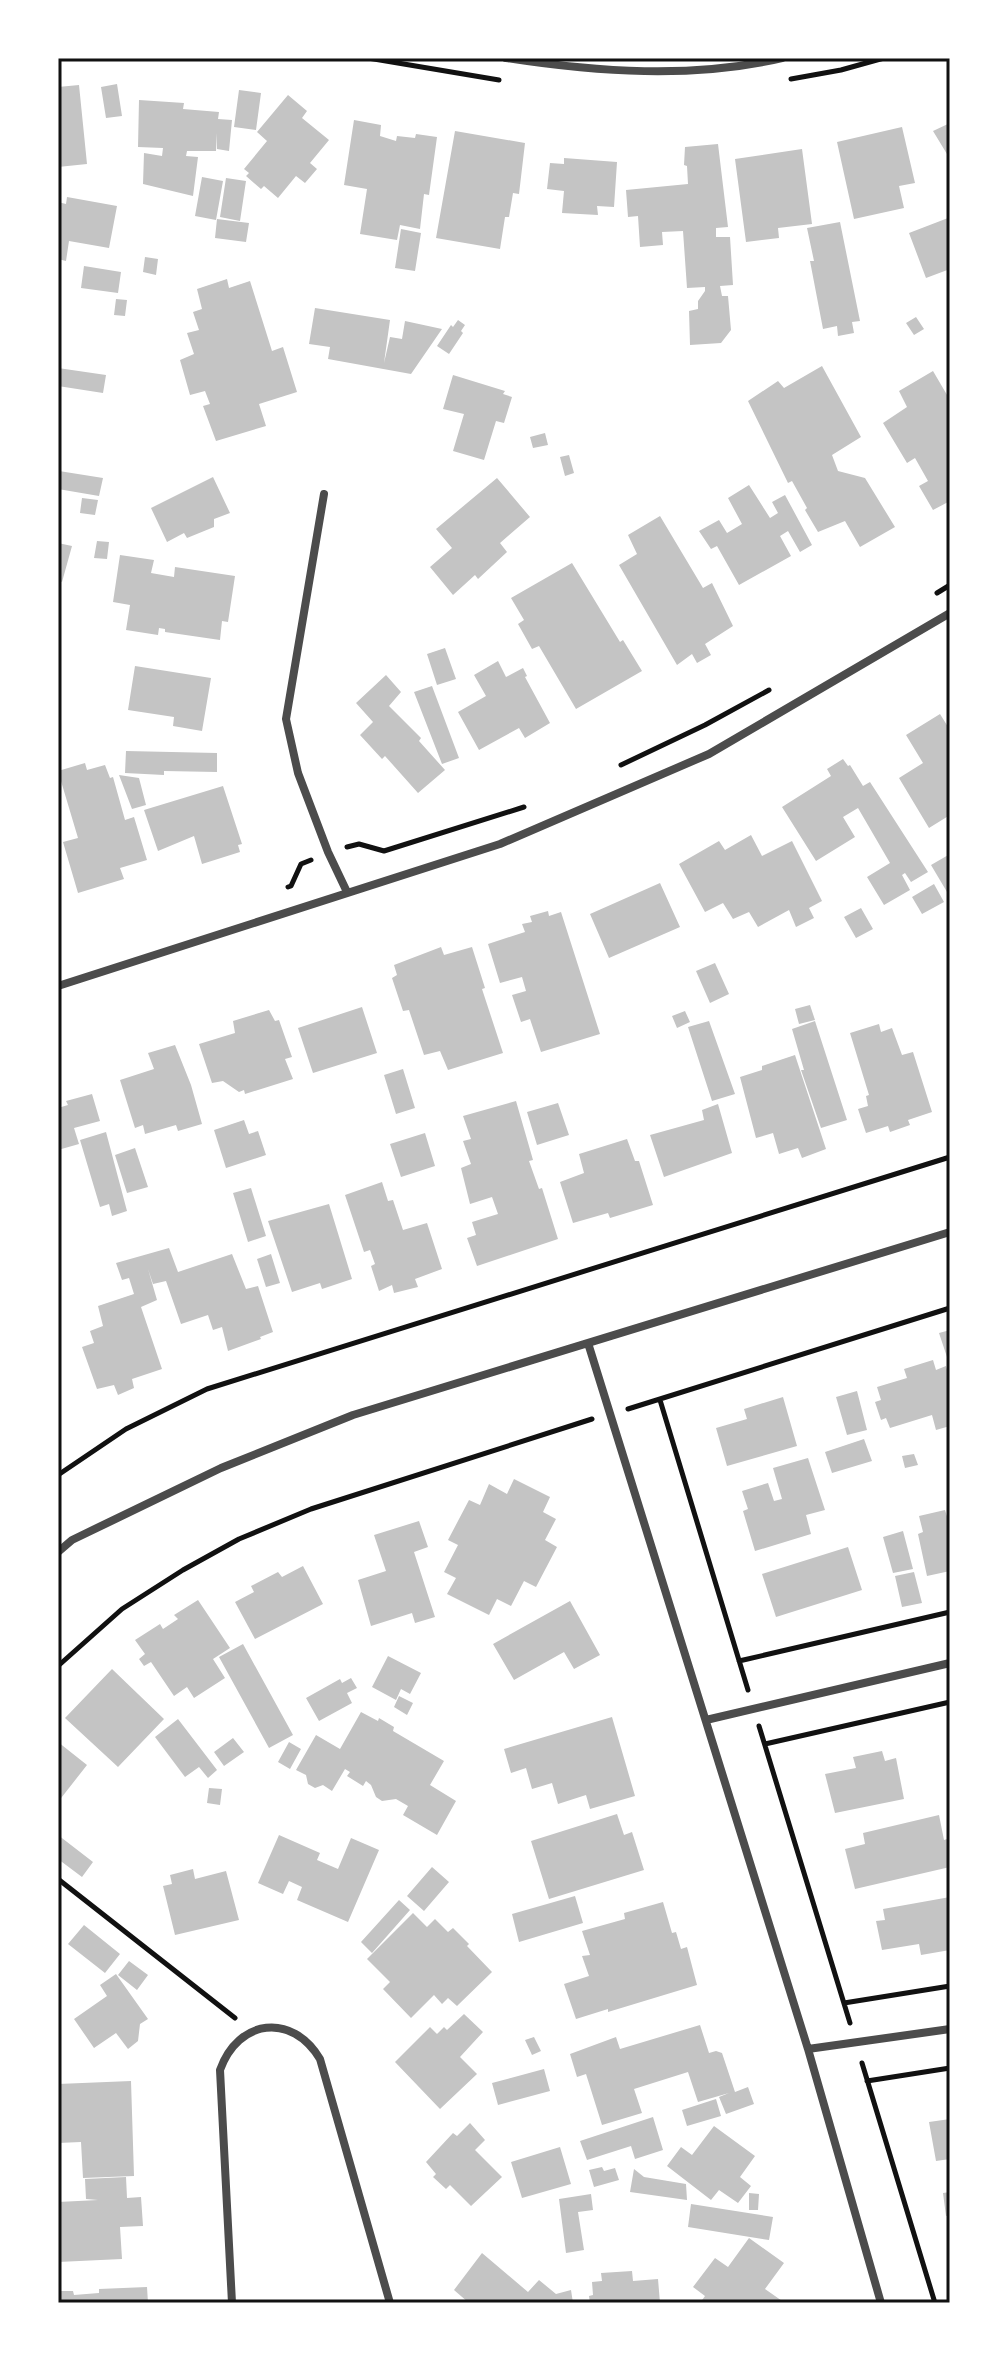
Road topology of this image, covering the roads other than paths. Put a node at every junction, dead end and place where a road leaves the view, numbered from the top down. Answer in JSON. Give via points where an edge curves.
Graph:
{"nodes":[{"id":1,"x":506,"y":58,"type":"edge"},
{"id":2,"x":782,"y":58,"type":"edge"},
{"id":3,"x":324,"y":494,"type":"dead end"},
{"id":4,"x":950,"y":613,"type":"edge"},
{"id":5,"x":347,"y":892,"type":"junction"},
{"id":6,"x":58,"y":986,"type":"edge"},
{"id":7,"x":950,"y":1232,"type":"edge"},
{"id":8,"x":588,"y":1343,"type":"junction"},
{"id":9,"x":58,"y":1552,"type":"edge"},
{"id":10,"x":950,"y":1663,"type":"edge"},
{"id":11,"x":706,"y":1720,"type":"junction"},
{"id":12,"x":950,"y":2029,"type":"edge"},
{"id":13,"x":808,"y":2049,"type":"junction"},
{"id":14,"x":232,"y":2303,"type":"edge"},
{"id":15,"x":390,"y":2303,"type":"edge"},
{"id":16,"x":881,"y":2303,"type":"edge"}],
"edges":[{"from":1,"to":2,"type":"street","via":[[646,72]]},
{"from":3,"to":5,"type":"street","via":[[286,719],[298,773]]},
{"from":4,"to":5,"type":"street","via":[[709,754],[500,844]]},
{"from":5,"to":6,"type":"street"},
{"from":7,"to":8,"type":"street"},
{"from":8,"to":9,"type":"street","via":[[353,1415],[221,1468],[72,1540]]},
{"from":8,"to":11,"type":"street"},
{"from":10,"to":11,"type":"street"},
{"from":11,"to":13,"type":"street"},
{"from":12,"to":13,"type":"street"},
{"from":13,"to":16,"type":"street"},
{"from":14,"to":15,"type":"street","via":[[220,2070],[237,2041],[273,2027],[302,2037],[320,2059]]}]}
